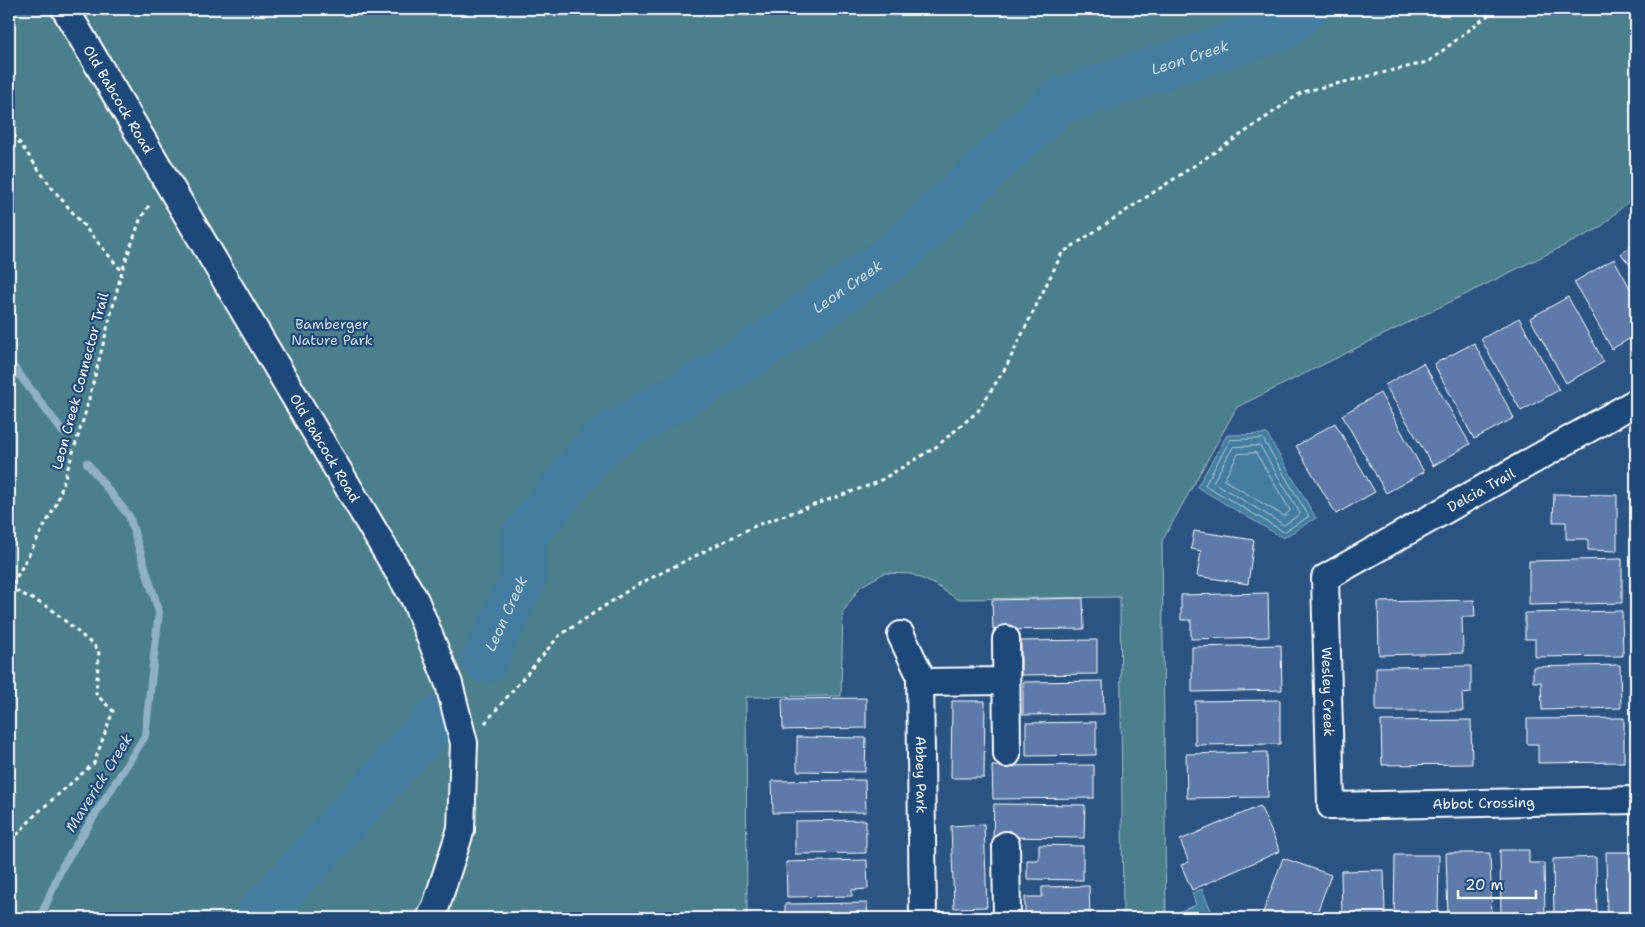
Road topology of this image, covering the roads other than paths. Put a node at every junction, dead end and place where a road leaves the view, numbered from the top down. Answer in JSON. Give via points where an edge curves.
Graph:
{"nodes":[{"id":1,"x":66,"y":9,"type":"edge"},
{"id":2,"x":1636,"y":402,"type":"edge"},
{"id":3,"x":1325,"y":578,"type":"joint"},
{"id":4,"x":901,"y":635,"type":"dead end"},
{"id":5,"x":1006,"y":639,"type":"dead end"},
{"id":6,"x":1006,"y":681,"type":"junction"},
{"id":7,"x":920,"y":682,"type":"junction"},
{"id":8,"x":1007,"y":754,"type":"dead end"},
{"id":9,"x":1636,"y":800,"type":"edge"},
{"id":10,"x":1331,"y":806,"type":"joint"},
{"id":11,"x":1006,"y":845,"type":"dead end"},
{"id":12,"x":430,"y":918,"type":"edge"},
{"id":13,"x":923,"y":918,"type":"edge"},
{"id":14,"x":1007,"y":918,"type":"edge"}],
"edges":[{"from":1,"to":12,"type":"street","name":"Old Babcock Road","via":[[415,600],[449,684],[464,743],[462,829]]},
{"from":2,"to":3,"type":"street","name":"Delcia Trail"},
{"from":3,"to":10,"type":"street","name":"Wesley Creek"},
{"from":4,"to":7,"type":"street","name":"Abbey Park","via":[[920,674]]},
{"from":5,"to":6,"type":"street"},
{"from":6,"to":7,"type":"street"},
{"from":6,"to":8,"type":"street"},
{"from":7,"to":13,"type":"street","name":"Abbey Park"},
{"from":9,"to":10,"type":"street","name":"Abbot Crossing"},
{"from":11,"to":14,"type":"street"}]}
